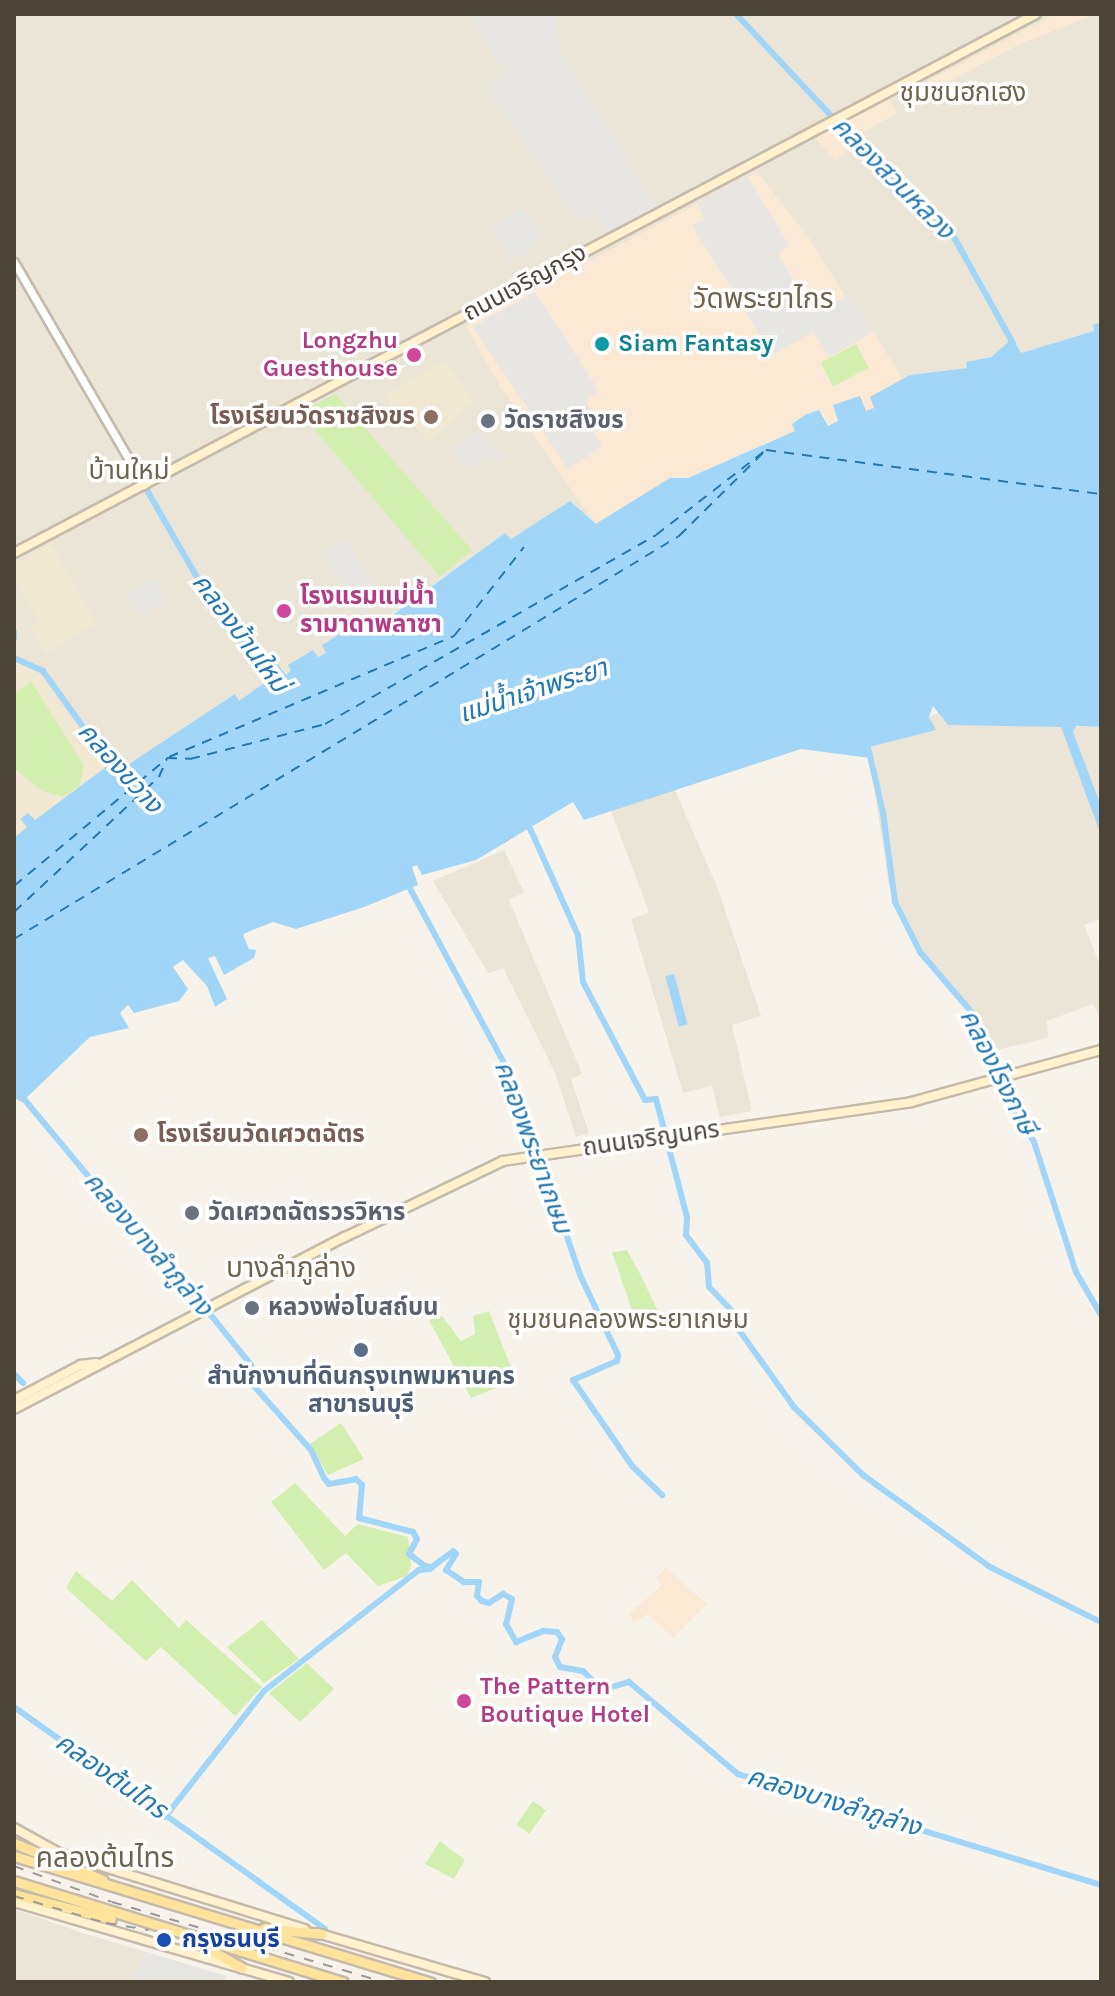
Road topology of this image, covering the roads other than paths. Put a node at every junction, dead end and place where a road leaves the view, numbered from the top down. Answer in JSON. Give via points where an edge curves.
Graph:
{"nodes":[{"id":1,"x":1036,"y":14,"type":"edge"},
{"id":2,"x":14,"y":262,"type":"edge"},
{"id":3,"x":144,"y":485,"type":"junction"},
{"id":4,"x":14,"y":553,"type":"edge"},
{"id":5,"x":1101,"y":1050,"type":"edge"},
{"id":6,"x":96,"y":1363,"type":"junction"},
{"id":7,"x":14,"y":1400,"type":"edge"},
{"id":8,"x":14,"y":1409,"type":"edge"},
{"id":9,"x":14,"y":1828,"type":"edge"},
{"id":10,"x":14,"y":1843,"type":"edge"},
{"id":11,"x":14,"y":1856,"type":"edge"},
{"id":12,"x":14,"y":1881,"type":"edge"},
{"id":13,"x":14,"y":1894,"type":"edge"},
{"id":14,"x":14,"y":1902,"type":"edge"},
{"id":15,"x":207,"y":1916,"type":"junction"},
{"id":16,"x":138,"y":1923,"type":"junction"},
{"id":17,"x":240,"y":1926,"type":"junction"},
{"id":18,"x":322,"y":1934,"type":"junction"},
{"id":19,"x":187,"y":1936,"type":"junction"},
{"id":20,"x":242,"y":1968,"type":"junction"},
{"id":21,"x":289,"y":1982,"type":"edge"},
{"id":22,"x":343,"y":1982,"type":"edge"},
{"id":23,"x":430,"y":1982,"type":"edge"},
{"id":24,"x":485,"y":1982,"type":"edge"}],
"edges":[{"from":1,"to":3,"type":"main road","name":"ถนนเจริญกรุง"},
{"from":2,"to":3,"type":"street"},
{"from":3,"to":4,"type":"main road","name":"ถนนเจริญกรุง"},
{"from":5,"to":6,"type":"main road","name":"ถนนเจริญนคร","via":[[911,1102],[535,1154],[469,1174]]},
{"from":6,"to":7,"type":"main road","name":"ถนนเจริญนคร","via":[[81,1365]]},
{"from":6,"to":8,"type":"main road","name":"ถนนเจริญนคร","via":[[88,1373]]},
{"from":9,"to":18,"type":"main road","via":[[59,1853]]},
{"from":10,"to":15,"type":"main road","via":[[45,1860]]},
{"from":11,"to":15,"type":"main road"},
{"from":12,"to":16,"type":"main road"},
{"from":13,"to":16,"type":"main road"},
{"from":14,"to":20,"type":"main road"},
{"from":15,"to":17,"type":"main road"},
{"from":16,"to":19,"type":"main road"},
{"from":17,"to":18,"type":"main road"},
{"from":17,"to":23,"type":"main road"},
{"from":18,"to":24,"type":"main road"},
{"from":19,"to":20,"type":"main road"},
{"from":19,"to":22,"type":"main road"},
{"from":20,"to":21,"type":"main road"}]}
